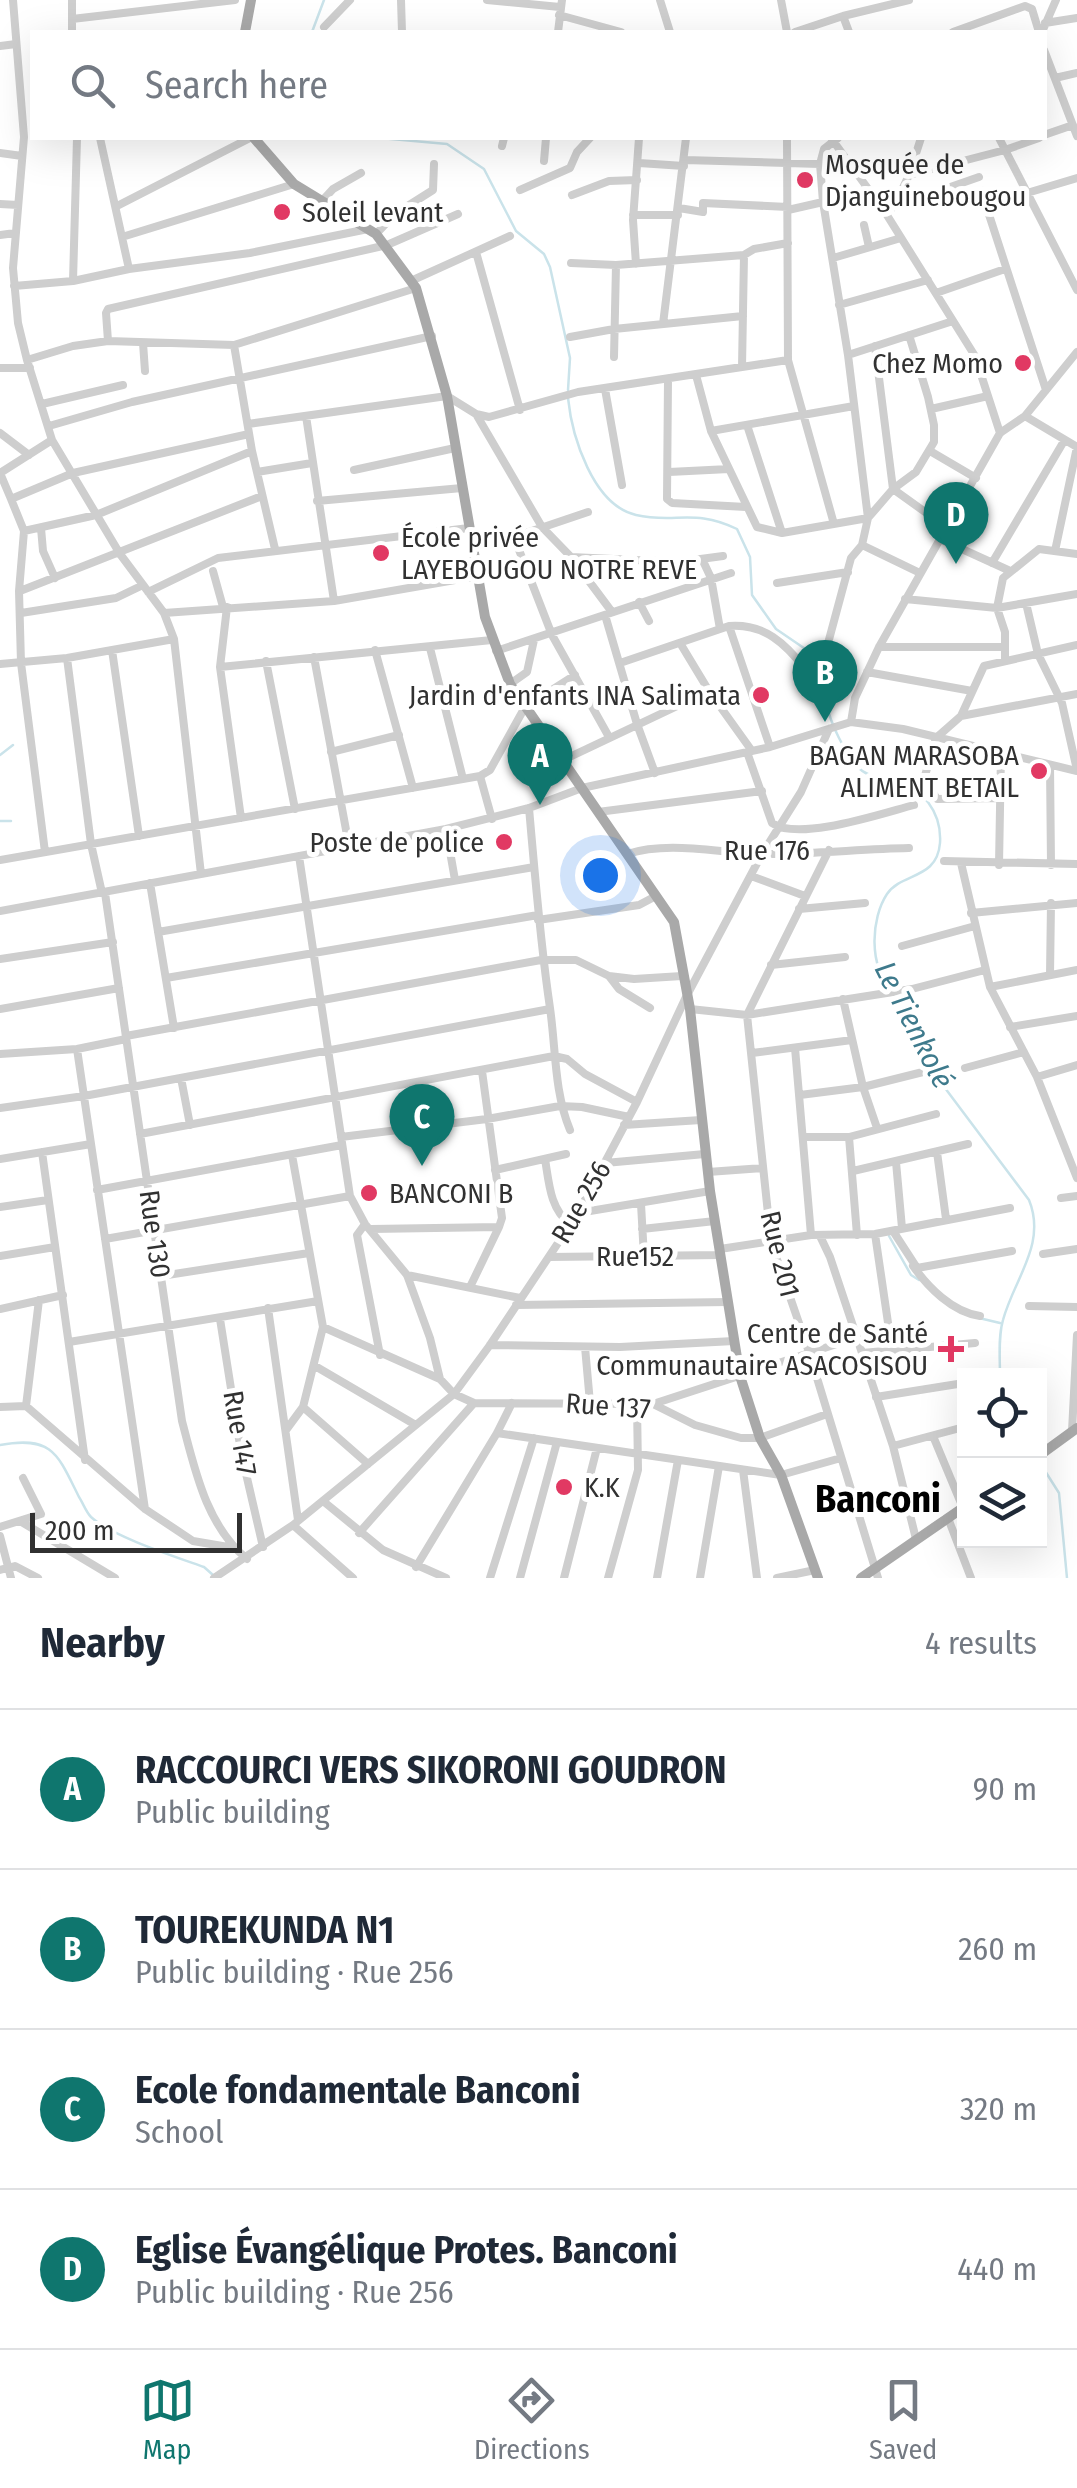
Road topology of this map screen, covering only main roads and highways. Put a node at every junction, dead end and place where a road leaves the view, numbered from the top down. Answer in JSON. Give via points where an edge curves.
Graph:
{"nodes":[{"id":1,"x":252,"y":0,"type":"edge"},
{"id":2,"x":245,"y":30,"type":"edge"},
{"id":3,"x":254,"y":140,"type":"edge"},
{"id":4,"x":1074,"y":1430,"type":"edge"},
{"id":5,"x":1047,"y":1449,"type":"edge"},
{"id":6,"x":957,"y":1512,"type":"edge"},
{"id":7,"x":876,"y":1573,"type":"edge"},
{"id":8,"x":816,"y":1574,"type":"edge"},
{"id":9,"x":862,"y":1578,"type":"edge"}],
"edges":[{"from":1,"to":2,"type":"main road"},
{"from":3,"to":8,"type":"main road","via":[[294,184],[387,245],[415,284],[448,396],[496,651],[525,707],[674,922],[740,1376]]},
{"from":4,"to":5,"type":"main road"},
{"from":6,"to":7,"type":"main road"},
{"from":7,"to":9,"type":"main road"}]}
